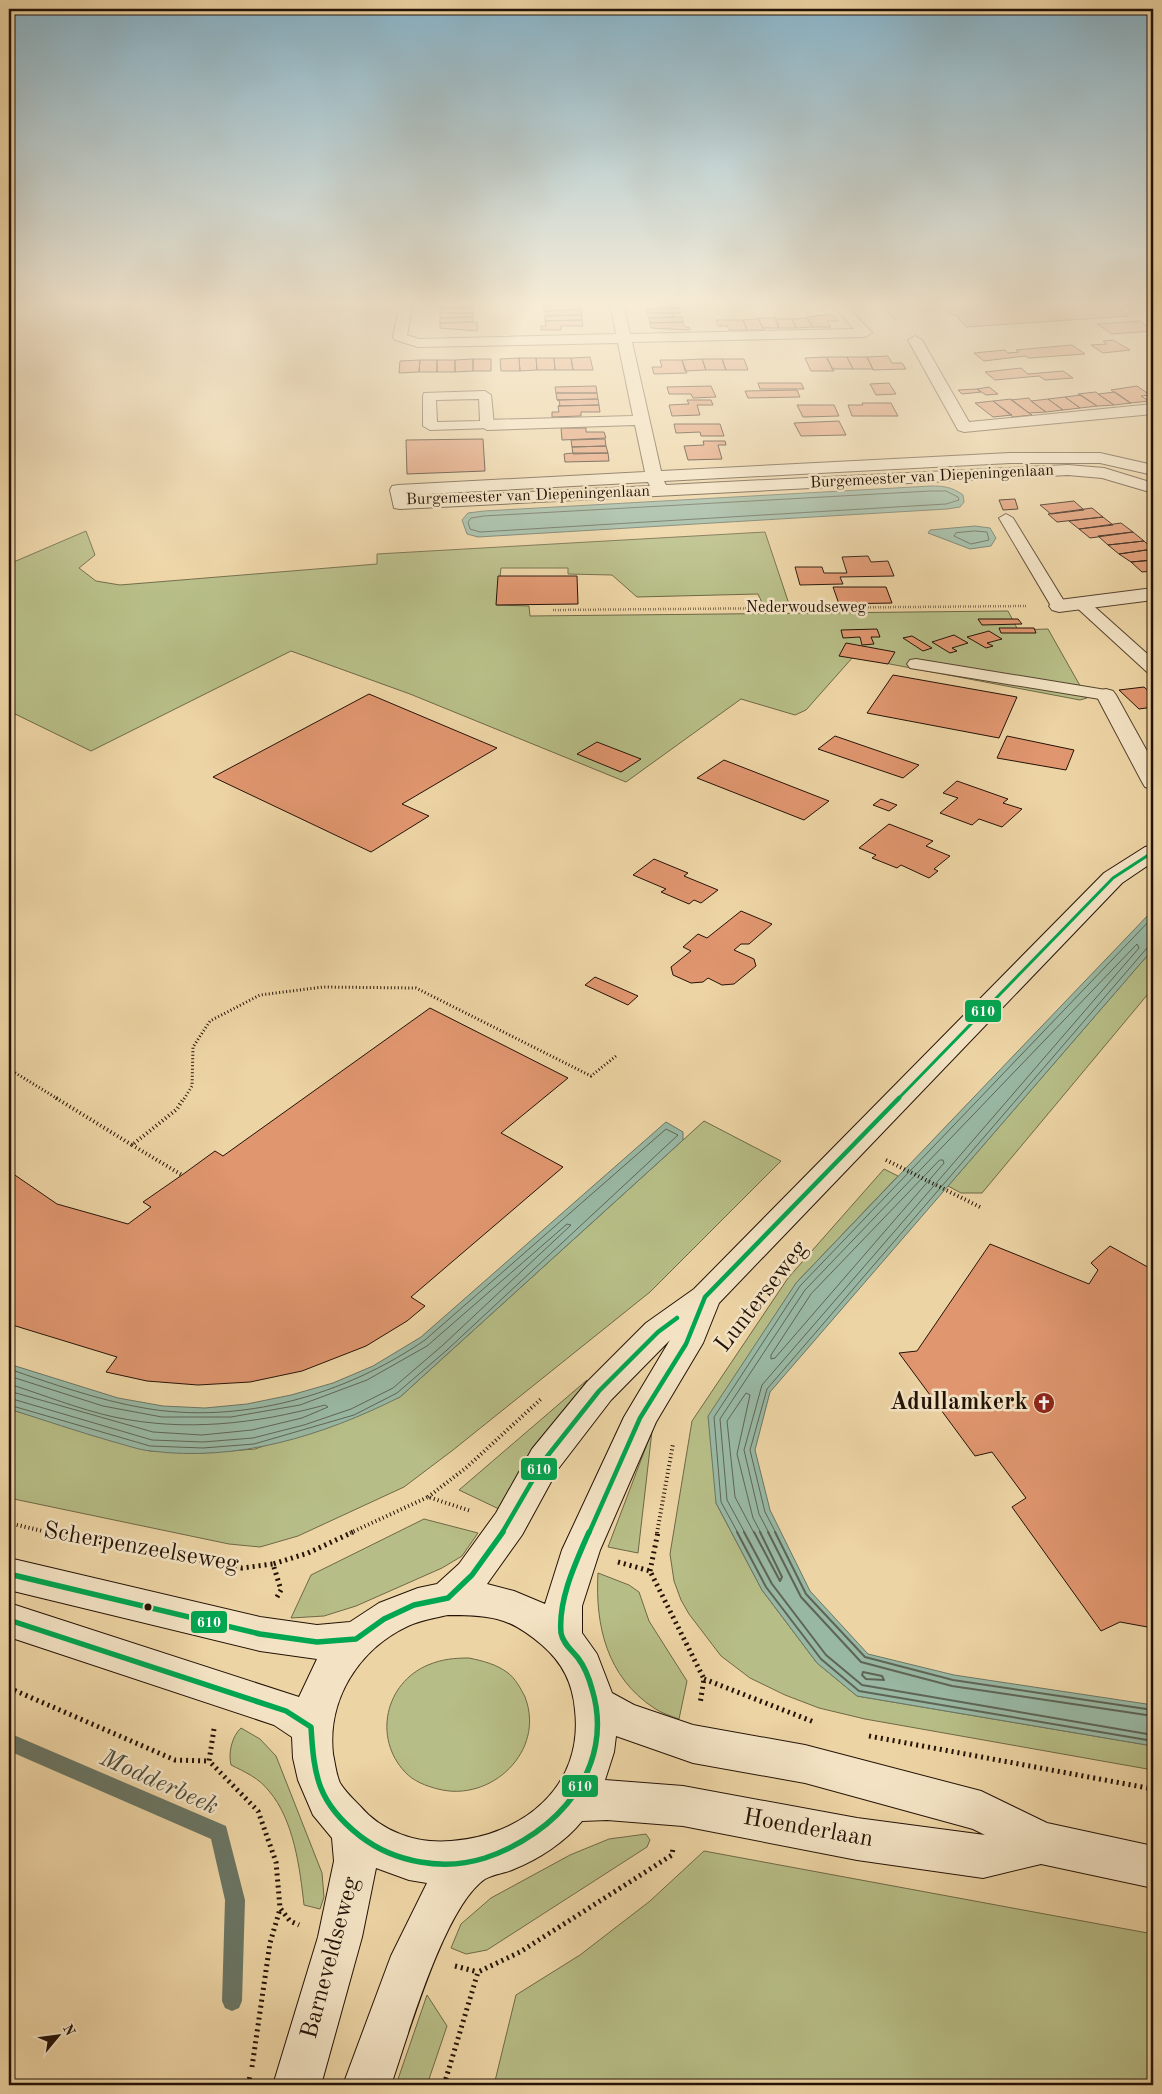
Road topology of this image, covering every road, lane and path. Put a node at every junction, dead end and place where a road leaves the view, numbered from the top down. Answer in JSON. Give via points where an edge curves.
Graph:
{"nodes":[{"id":1,"x":429,"y":400,"type":"edge"},
{"id":2,"x":485,"y":400,"type":"edge"},
{"id":3,"x":637,"y":400,"type":"edge"},
{"id":4,"x":949,"y":400,"type":"edge"},
{"id":5,"x":1153,"y":410,"type":"edge"},
{"id":6,"x":1136,"y":411,"type":"junction"},
{"id":7,"x":642,"y":420,"type":"junction"},
{"id":8,"x":1153,"y":423,"type":"edge"},
{"id":9,"x":487,"y":425,"type":"junction"},
{"id":10,"x":1153,"y":470,"type":"edge"},
{"id":11,"x":657,"y":483,"type":"junction"},
{"id":12,"x":1153,"y":488,"type":"edge"},
{"id":13,"x":1006,"y":518,"type":"dead end"},
{"id":14,"x":1153,"y":594,"type":"edge"},
{"id":15,"x":1081,"y":603,"type":"junction"},
{"id":16,"x":1059,"y":606,"type":"junction"},
{"id":17,"x":553,"y":610,"type":"dead end"},
{"id":18,"x":916,"y":664,"type":"dead end"},
{"id":19,"x":1153,"y":668,"type":"edge"},
{"id":20,"x":1106,"y":695,"type":"joint"},
{"id":21,"x":1153,"y":782,"type":"edge"},
{"id":22,"x":1153,"y":852,"type":"edge"},
{"id":23,"x":616,"y":1056,"type":"dead end"},
{"id":24,"x":9,"y":1069,"type":"edge"},
{"id":25,"x":132,"y":1145,"type":"junction"},
{"id":26,"x":896,"y":1165,"type":"dead end"},
{"id":27,"x":182,"y":1175,"type":"dead end"},
{"id":28,"x":982,"y":1208,"type":"dead end"},
{"id":29,"x":705,"y":1297,"type":"junction"},
{"id":30,"x":547,"y":1394,"type":"dead end"},
{"id":31,"x":673,"y":1439,"type":"dead end"},
{"id":32,"x":428,"y":1497,"type":"junction"},
{"id":33,"x":9,"y":1523,"type":"edge"},
{"id":34,"x":509,"y":1524,"type":"junction"},
{"id":35,"x":581,"y":1550,"type":"junction"},
{"id":36,"x":273,"y":1564,"type":"junction"},
{"id":37,"x":650,"y":1572,"type":"junction"},
{"id":38,"x":9,"y":1574,"type":"edge"},
{"id":39,"x":448,"y":1598,"type":"junction"},
{"id":40,"x":9,"y":1620,"type":"edge"},
{"id":41,"x":260,"y":1634,"type":"junction"},
{"id":42,"x":562,"y":1637,"type":"junction"},
{"id":43,"x":356,"y":1639,"type":"junction"},
{"id":44,"x":704,"y":1679,"type":"junction"},
{"id":45,"x":9,"y":1688,"type":"edge"},
{"id":46,"x":230,"y":1692,"type":"junction"},
{"id":47,"x":597,"y":1705,"type":"junction"},
{"id":48,"x":298,"y":1719,"type":"junction"},
{"id":49,"x":818,"y":1723,"type":"dead end"},
{"id":50,"x":862,"y":1735,"type":"dead end"},
{"id":51,"x":694,"y":1744,"type":"junction"},
{"id":52,"x":209,"y":1761,"type":"junction"},
{"id":53,"x":1153,"y":1789,"type":"edge"},
{"id":54,"x":573,"y":1801,"type":"junction"},
{"id":55,"x":683,"y":1806,"type":"junction"},
{"id":56,"x":352,"y":1830,"type":"junction"},
{"id":57,"x":1041,"y":1843,"type":"junction"},
{"id":58,"x":472,"y":1862,"type":"junction"},
{"id":59,"x":1153,"y":1867,"type":"edge"},
{"id":60,"x":280,"y":1908,"type":"junction"},
{"id":61,"x":340,"y":1937,"type":"junction"},
{"id":62,"x":413,"y":1956,"type":"junction"},
{"id":63,"x":478,"y":1972,"type":"junction"},
{"id":64,"x":248,"y":2085,"type":"edge"},
{"id":65,"x":297,"y":2085,"type":"edge"},
{"id":66,"x":367,"y":2085,"type":"edge"},
{"id":67,"x":444,"y":2085,"type":"edge"}],
"edges":[{"from":1,"to":9,"type":"lane","via":[[430,426]]},
{"from":2,"to":9,"type":"lane"},
{"from":3,"to":7,"type":"street"},
{"from":4,"to":6,"type":"street","via":[[964,427]]},
{"from":5,"to":6,"type":"street"},
{"from":6,"to":8,"type":"street"},
{"from":7,"to":9,"type":"street"},
{"from":7,"to":11,"type":"street"},
{"from":10,"to":11,"type":"street","name":"Burgemeester van Diepeningenlaan","via":[[1100,458],[1075,457]]},
{"from":11,"to":11,"type":"street","name":"Burgemeester van Diepeningenlaan","via":[[398,490],[400,504]]},
{"from":11,"to":12,"type":"street","name":"Burgemeester van Diepeningenlaan","via":[[1068,470],[1104,473]]},
{"from":13,"to":16,"type":"lane"},
{"from":14,"to":15,"type":"street"},
{"from":15,"to":16,"type":"street"},
{"from":15,"to":19,"type":"lane"},
{"from":16,"to":17,"type":"path","name":"Nederwoudseweg"},
{"from":18,"to":20,"type":"lane"},
{"from":20,"to":21,"type":"street"},
{"from":22,"to":29,"type":"street","name":"Lunterseweg","via":[[1113,878]]},
{"from":23,"to":25,"type":"path","via":[[592,1076],[416,988],[323,987],[260,995],[210,1021],[193,1048],[192,1086],[177,1109]]},
{"from":24,"to":25,"type":"path"},
{"from":25,"to":27,"type":"path"},
{"from":26,"to":28,"type":"path"},
{"from":29,"to":34,"type":"street","name":"Lunterseweg","via":[[658,1332],[599,1391],[545,1458]]},
{"from":29,"to":35,"type":"street","name":"Lunterseweg","via":[[686,1343],[641,1417]]},
{"from":30,"to":32,"type":"path","via":[[467,1467]]},
{"from":31,"to":37,"type":"path"},
{"from":32,"to":34,"type":"path"},
{"from":32,"to":36,"type":"path","name":"Scherpenzeelseweg","via":[[308,1553]]},
{"from":33,"to":36,"type":"path","name":"Scherpenzeelseweg","via":[[195,1561],[242,1568]]},
{"from":34,"to":39,"type":"street","name":"Lunterseweg","via":[[472,1575]]},
{"from":35,"to":37,"type":"path"},
{"from":35,"to":42,"type":"street","name":"Lunterseweg","via":[[563,1606]]},
{"from":36,"to":41,"type":"path","via":[[281,1590]]},
{"from":37,"to":44,"type":"path"},
{"from":38,"to":41,"type":"street"},
{"from":39,"to":42,"type":"street","via":[[479,1599],[509,1606],[538,1618]]},
{"from":39,"to":43,"type":"street","via":[[414,1605],[384,1619]]},
{"from":40,"to":46,"type":"street"},
{"from":41,"to":43,"type":"street","via":[[317,1642]]},
{"from":42,"to":47,"type":"street","via":[[590,1680]]},
{"from":43,"to":48,"type":"street","via":[[334,1664],[319,1695]]},
{"from":44,"to":49,"type":"path"},
{"from":44,"to":51,"type":"path"},
{"from":45,"to":52,"type":"path","via":[[175,1760]]},
{"from":46,"to":48,"type":"street"},
{"from":46,"to":52,"type":"path","via":[[213,1731]]},
{"from":47,"to":51,"type":"street","name":"Hoenderlaan","via":[[623,1720]]},
{"from":47,"to":54,"type":"street","via":[[597,1738],[589,1771]]},
{"from":48,"to":56,"type":"street","via":[[327,1800]]},
{"from":50,"to":53,"type":"path"},
{"from":51,"to":57,"type":"street","name":"Hoenderlaan","via":[[805,1764],[981,1811]]},
{"from":52,"to":60,"type":"path","via":[[258,1811],[276,1862]]},
{"from":54,"to":55,"type":"street","name":"Hoenderlaan","via":[[607,1800]]},
{"from":54,"to":58,"type":"street","via":[[545,1830],[510,1851]]},
{"from":55,"to":57,"type":"street","name":"Hoenderlaan","via":[[857,1839],[983,1857]]},
{"from":55,"to":63,"type":"path","via":[[672,1855],[520,1952]]},
{"from":56,"to":58,"type":"street","via":[[378,1848],[406,1859],[439,1864]]},
{"from":56,"to":61,"type":"street","name":"Barneveldseweg","via":[[356,1861]]},
{"from":57,"to":59,"type":"street","name":"Hoenderlaan"},
{"from":58,"to":62,"type":"street","via":[[448,1887]]},
{"from":60,"to":61,"type":"path","via":[[290,1921],[307,1930]]},
{"from":60,"to":64,"type":"path","via":[[270,1943]]},
{"from":61,"to":65,"type":"street","name":"Barneveldseweg"},
{"from":62,"to":63,"type":"path"},
{"from":62,"to":66,"type":"street"},
{"from":63,"to":67,"type":"path"}]}
